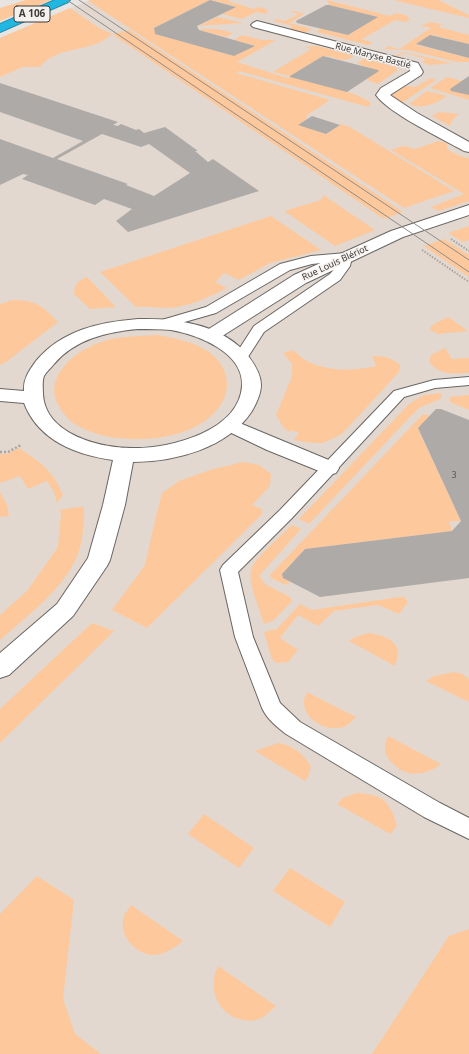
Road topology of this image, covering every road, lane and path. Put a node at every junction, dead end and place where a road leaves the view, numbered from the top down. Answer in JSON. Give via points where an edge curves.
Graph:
{"nodes":[{"id":1,"x":64,"y":0,"type":"edge"},
{"id":2,"x":257,"y":25,"type":"dead end"},
{"id":3,"x":0,"y":28,"type":"edge"},
{"id":4,"x":469,"y":148,"type":"edge"},
{"id":5,"x":469,"y":210,"type":"edge"},
{"id":6,"x":447,"y":237,"type":"dead end"},
{"id":7,"x":420,"y":249,"type":"dead end"},
{"id":8,"x":469,"y":251,"type":"edge"},
{"id":9,"x":346,"y":257,"type":"junction"},
{"id":10,"x":469,"y":282,"type":"edge"},
{"id":11,"x":160,"y":325,"type":"junction"},
{"id":12,"x":210,"y":336,"type":"junction"},
{"id":13,"x":241,"y":357,"type":"junction"},
{"id":14,"x":469,"y":381,"type":"edge"},
{"id":15,"x":0,"y":395,"type":"edge"},
{"id":16,"x":32,"y":398,"type":"junction"},
{"id":17,"x":230,"y":425,"type":"junction"},
{"id":18,"x":21,"y":445,"type":"dead end"},
{"id":19,"x":0,"y":452,"type":"edge"},
{"id":20,"x":124,"y":455,"type":"junction"},
{"id":21,"x":329,"y":468,"type":"junction"},
{"id":22,"x":0,"y":668,"type":"edge"},
{"id":23,"x":469,"y":829,"type":"edge"}],
"edges":[{"from":1,"to":3,"type":"highway","number":"A 106"},
{"from":2,"to":4,"type":"street","name":"Rue Maryse Bastié","via":[[414,66],[417,72],[386,91],[383,95],[385,98]]},
{"from":5,"to":9,"type":"street","name":"Rue Louis Blériot","via":[[407,230]]},
{"from":6,"to":8,"type":"path"},
{"from":7,"to":10,"type":"path"},
{"from":9,"to":11,"type":"lane","via":[[311,260],[285,267],[211,310]]},
{"from":9,"to":12,"type":"street","name":"Rue Louis Blériot","via":[[300,279]]},
{"from":9,"to":13,"type":"lane","via":[[344,266],[335,277],[259,329]]},
{"from":11,"to":12,"type":"street","via":[[176,326]]},
{"from":11,"to":16,"type":"street","via":[[112,326],[87,333],[71,341],[49,357],[35,377]]},
{"from":12,"to":13,"type":"street"},
{"from":13,"to":17,"type":"street","via":[[247,367],[251,383],[246,404]]},
{"from":14,"to":21,"type":"lane","via":[[434,384],[399,394]]},
{"from":15,"to":16,"type":"street"},
{"from":16,"to":20,"type":"street","via":[[40,419],[60,436],[89,450]]},
{"from":17,"to":20,"type":"street","via":[[204,442],[166,453]]},
{"from":17,"to":21,"type":"street"},
{"from":18,"to":19,"type":"path","via":[[8,452]]},
{"from":20,"to":22,"type":"street","via":[[99,560],[65,610]]},
{"from":21,"to":23,"type":"lane","via":[[229,570],[244,637],[272,708],[284,721],[353,764]]}]}
